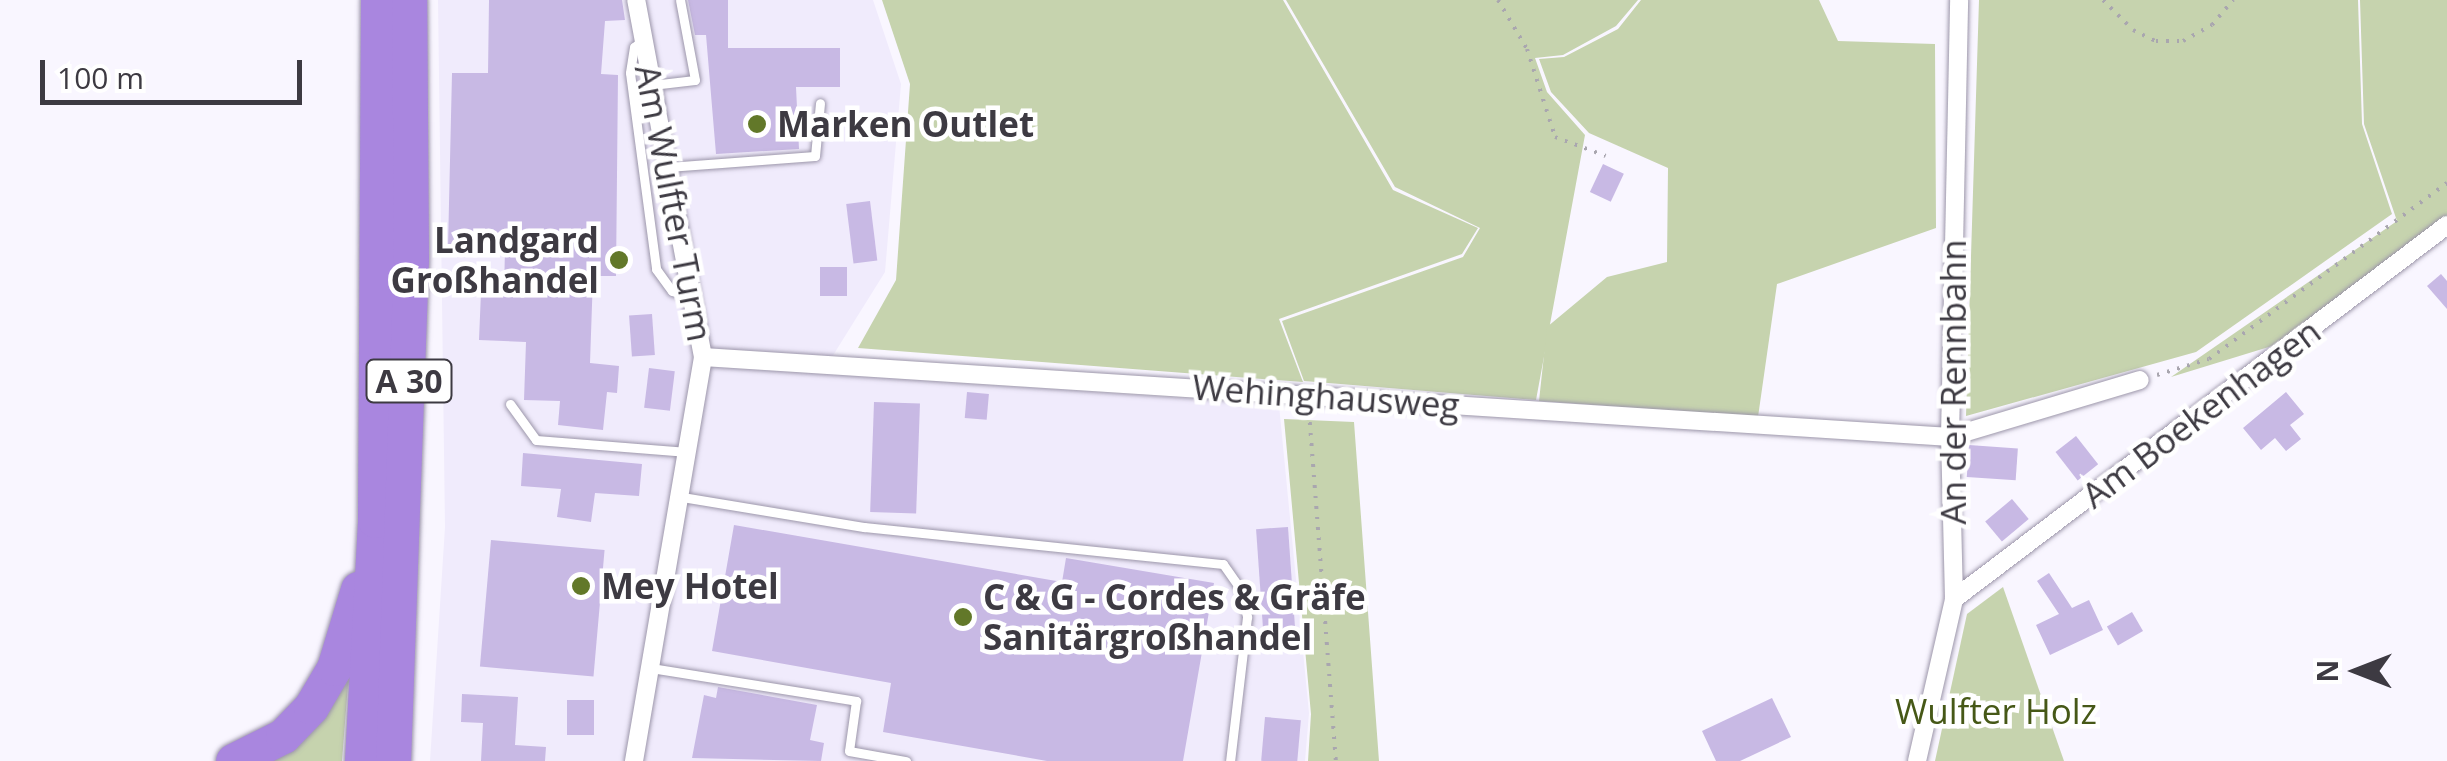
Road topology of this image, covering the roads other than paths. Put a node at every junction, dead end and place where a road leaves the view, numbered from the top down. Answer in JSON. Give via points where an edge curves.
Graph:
{"nodes":[{"id":1,"x":378,"y":0,"type":"edge"},
{"id":2,"x":409,"y":0,"type":"edge"},
{"id":3,"x":636,"y":0,"type":"edge"},
{"id":4,"x":680,"y":0,"type":"edge"},
{"id":5,"x":1959,"y":0,"type":"edge"},
{"id":6,"x":644,"y":40,"type":"junction"},
{"id":7,"x":652,"y":85,"type":"junction"},
{"id":8,"x":820,"y":103,"type":"dead end"},
{"id":9,"x":668,"y":168,"type":"junction"},
{"id":10,"x":2447,"y":225,"type":"edge"},
{"id":11,"x":694,"y":298,"type":"junction"},
{"id":12,"x":703,"y":356,"type":"junction"},
{"id":13,"x":2140,"y":380,"type":"road end"},
{"id":14,"x":510,"y":404,"type":"dead end"},
{"id":15,"x":1950,"y":436,"type":"junction"},
{"id":16,"x":690,"y":452,"type":"junction"},
{"id":17,"x":682,"y":497,"type":"junction"},
{"id":18,"x":375,"y":520,"type":"junction"},
{"id":19,"x":1954,"y":599,"type":"junction"},
{"id":20,"x":651,"y":668,"type":"junction"},
{"id":21,"x":233,"y":761,"type":"edge"},
{"id":22,"x":362,"y":761,"type":"edge"},
{"id":23,"x":394,"y":761,"type":"edge"},
{"id":24,"x":634,"y":761,"type":"edge"},
{"id":25,"x":906,"y":761,"type":"edge"},
{"id":26,"x":1230,"y":761,"type":"edge"},
{"id":27,"x":1918,"y":761,"type":"edge"}],
"edges":[{"from":1,"to":18,"type":"highway","number":"A 30"},
{"from":2,"to":23,"type":"highway","number":"A 30","via":[[410,296]]},
{"from":3,"to":6,"type":"street","name":"Am Wulfter Turm"},
{"from":4,"to":7,"type":"lane","via":[[695,80]]},
{"from":5,"to":15,"type":"street","name":"An der Rennbahn"},
{"from":6,"to":7,"type":"street","name":"Am Wulfter Turm"},
{"from":6,"to":11,"type":"lane","via":[[634,47],[630,73],[656,269],[672,291]]},
{"from":7,"to":9,"type":"street","name":"Am Wulfter Turm"},
{"from":8,"to":9,"type":"lane","via":[[815,156]]},
{"from":9,"to":11,"type":"street","name":"Am Wulfter Turm"},
{"from":10,"to":19,"type":"street","name":"Am Boekenhagen"},
{"from":11,"to":12,"type":"street","name":"Am Wulfter Turm"},
{"from":12,"to":15,"type":"street","name":"Wehinghausweg"},
{"from":12,"to":16,"type":"street","name":"Am Wulfter Turm"},
{"from":13,"to":15,"type":"street"},
{"from":14,"to":16,"type":"lane","via":[[536,440]]},
{"from":15,"to":19,"type":"street","name":"An der Rennbahn"},
{"from":16,"to":17,"type":"street","name":"Am Wulfter Turm"},
{"from":17,"to":20,"type":"street","name":"Am Wulfter Turm"},
{"from":17,"to":26,"type":"lane","via":[[864,527],[1223,564],[1240,588],[1247,617]]},
{"from":18,"to":21,"type":"highway","via":[[334,668],[283,736]]},
{"from":18,"to":22,"type":"highway","number":"A 30"},
{"from":19,"to":27,"type":"street","name":"An der Rennbahn"},
{"from":20,"to":24,"type":"street","name":"Am Wulfter Turm"},
{"from":20,"to":25,"type":"lane","via":[[856,702],[850,750]]}]}
